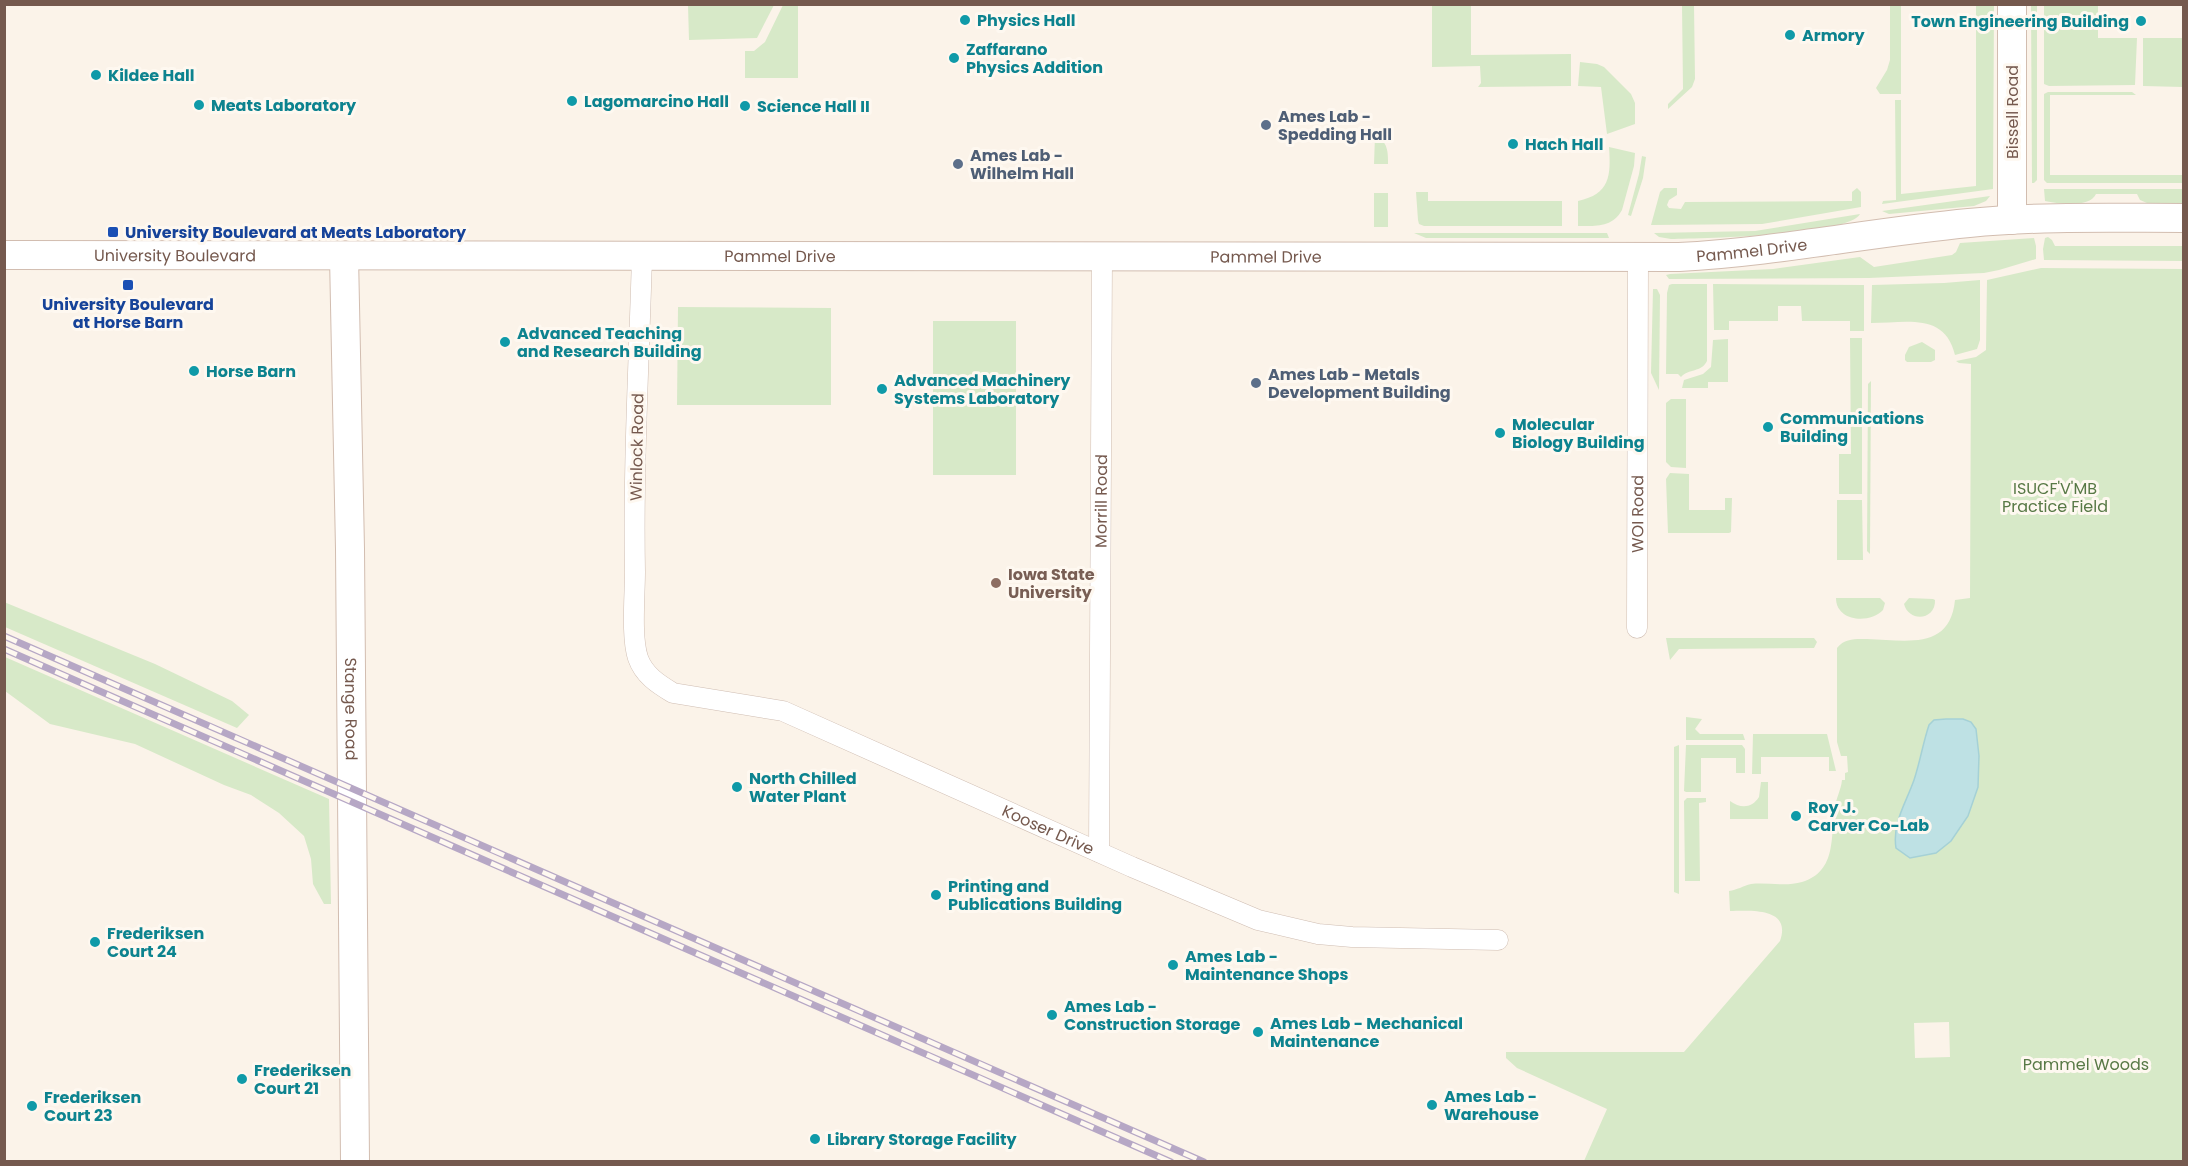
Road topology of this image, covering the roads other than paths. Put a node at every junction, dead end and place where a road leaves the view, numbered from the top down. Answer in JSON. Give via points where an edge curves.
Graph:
{"nodes":[{"id":1,"x":2012,"y":4,"type":"edge"},
{"id":2,"x":2184,"y":218,"type":"edge"},
{"id":3,"x":2012,"y":220,"type":"junction"},
{"id":4,"x":4,"y":255,"type":"edge"},
{"id":5,"x":344,"y":256,"type":"junction"},
{"id":6,"x":642,"y":256,"type":"junction"},
{"id":7,"x":1102,"y":257,"type":"junction"},
{"id":8,"x":1638,"y":258,"type":"junction"},
{"id":9,"x":1637,"y":628,"type":"dead end"},
{"id":10,"x":635,"y":638,"type":"joint"},
{"id":11,"x":1098,"y":852,"type":"junction"},
{"id":12,"x":1498,"y":940,"type":"dead end"},
{"id":13,"x":355,"y":1161,"type":"edge"}],
"edges":[{"from":1,"to":3,"type":"street","name":"Bissell Road"},
{"from":2,"to":3,"type":"street","name":"Pammel Drive"},
{"from":3,"to":8,"type":"street","name":"Pammel Drive","via":[[1917,228],[1734,254]]},
{"from":4,"to":5,"type":"street","name":"University Boulevard"},
{"from":5,"to":6,"type":"street","name":"Pammel Drive"},
{"from":5,"to":13,"type":"street","name":"Stange Road"},
{"from":6,"to":7,"type":"street","name":"Pammel Drive"},
{"from":6,"to":10,"type":"street","name":"Winlock Road"},
{"from":7,"to":8,"type":"street","name":"Pammel Drive"},
{"from":7,"to":11,"type":"street","name":"Morrill Road"},
{"from":8,"to":9,"type":"street","name":"WOI Road"},
{"from":10,"to":11,"type":"street","name":"Kooser Drive","via":[[646,673],[673,693],[783,711]]},
{"from":11,"to":12,"type":"street","name":"Kooser Drive","via":[[1238,912],[1286,928],[1352,938]]}]}
